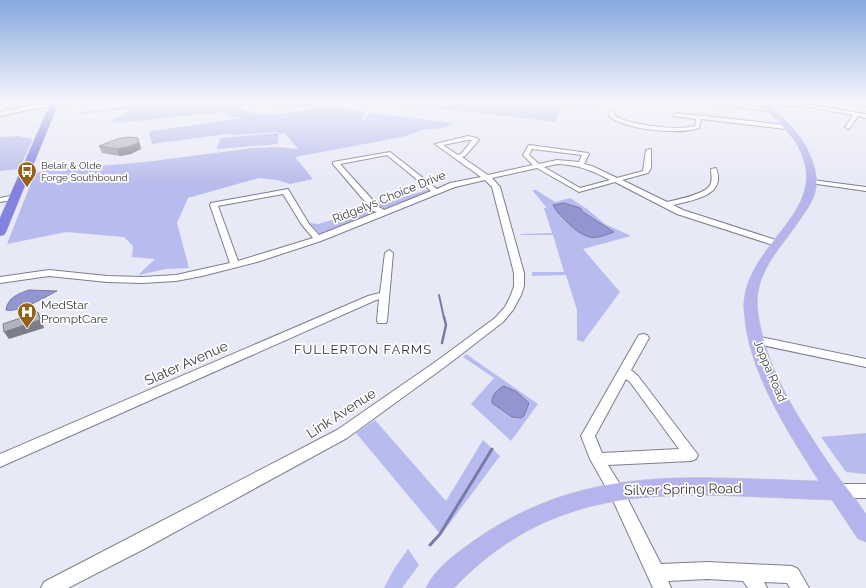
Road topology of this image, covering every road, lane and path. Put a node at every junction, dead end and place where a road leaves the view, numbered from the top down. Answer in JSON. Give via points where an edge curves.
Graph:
{"nodes":[{"id":1,"x":44,"y":129,"type":"edge"},
{"id":2,"x":788,"y":129,"type":"edge"},
{"id":3,"x":649,"y":150,"type":"dead end"},
{"id":4,"x":457,"y":157,"type":"junction"},
{"id":5,"x":581,"y":164,"type":"junction"},
{"id":6,"x":537,"y":166,"type":"junction"},
{"id":7,"x":714,"y":169,"type":"dead end"},
{"id":8,"x":486,"y":177,"type":"junction"},
{"id":9,"x":617,"y":181,"type":"junction"},
{"id":10,"x":812,"y":182,"type":"junction"},
{"id":11,"x":866,"y":189,"type":"edge"},
{"id":12,"x":435,"y":191,"type":"junction"},
{"id":13,"x":15,"y":199,"type":"junction"},
{"id":14,"x":0,"y":201,"type":"edge"},
{"id":15,"x":665,"y":205,"type":"junction"},
{"id":16,"x":383,"y":212,"type":"junction"},
{"id":17,"x":0,"y":232,"type":"edge"},
{"id":18,"x":318,"y":239,"type":"junction"},
{"id":19,"x":776,"y":243,"type":"junction"},
{"id":20,"x":389,"y":253,"type":"dead end"},
{"id":21,"x":236,"y":265,"type":"junction"},
{"id":22,"x":0,"y":280,"type":"edge"},
{"id":23,"x":384,"y":295,"type":"junction"},
{"id":24,"x":382,"y":321,"type":"dead end"},
{"id":25,"x":643,"y":338,"type":"dead end"},
{"id":26,"x":756,"y":340,"type":"junction"},
{"id":27,"x":866,"y":363,"type":"edge"},
{"id":28,"x":624,"y":371,"type":"junction"},
{"id":29,"x":597,"y":459,"type":"junction"},
{"id":30,"x":0,"y":461,"type":"edge"},
{"id":31,"x":616,"y":491,"type":"junction"},
{"id":32,"x":837,"y":491,"type":"junction"},
{"id":33,"x":866,"y":491,"type":"edge"},
{"id":34,"x":866,"y":532,"type":"edge"},
{"id":35,"x":748,"y":572,"type":"junction"},
{"id":36,"x":659,"y":580,"type":"edge"},
{"id":37,"x":50,"y":588,"type":"edge"},
{"id":38,"x":438,"y":588,"type":"edge"},
{"id":39,"x":758,"y":588,"type":"edge"},
{"id":40,"x":800,"y":588,"type":"edge"}],
"edges":[{"from":1,"to":13,"type":"highway"},
{"from":2,"to":10,"type":"main road","name":"Joppa Road","via":[[803,148],[810,164]]},
{"from":3,"to":9,"type":"street","via":[[646,172]]},
{"from":4,"to":4,"type":"street","name":"Link Avenue","via":[[438,144],[468,138],[476,139],[464,155]]},
{"from":4,"to":8,"type":"street","name":"Link Avenue"},
{"from":5,"to":6,"type":"street","name":"Ridgelys Choice Drive","via":[[557,162]]},
{"from":5,"to":6,"type":"street","via":[[586,154],[530,147],[526,157]]},
{"from":5,"to":9,"type":"street","name":"Ridgelys Choice Drive"},
{"from":6,"to":8,"type":"street","name":"Ridgelys Choice Drive"},
{"from":6,"to":9,"type":"street","via":[[579,190]]},
{"from":7,"to":15,"type":"street","via":[[715,183],[711,189]]},
{"from":8,"to":12,"type":"street","name":"Ridgelys Choice Drive"},
{"from":8,"to":37,"type":"street","name":"Link Avenue","via":[[496,187],[519,273],[516,295],[510,308],[499,320],[342,434]]},
{"from":9,"to":15,"type":"street","name":"Ridgelys Choice Drive"},
{"from":10,"to":11,"type":"street"},
{"from":10,"to":19,"type":"main road","name":"Joppa Road","via":[[804,206]]},
{"from":12,"to":16,"type":"street","name":"Ridgelys Choice Drive"},
{"from":12,"to":16,"type":"street","via":[[388,153],[335,163],[376,209]]},
{"from":13,"to":14,"type":"street"},
{"from":13,"to":17,"type":"highway"},
{"from":15,"to":19,"type":"street","name":"Ridgelys Choice Drive","via":[[688,216]]},
{"from":16,"to":18,"type":"street","name":"Ridgelys Choice Drive"},
{"from":18,"to":21,"type":"street","name":"Ridgelys Choice Drive"},
{"from":18,"to":21,"type":"street","via":[[285,191],[214,205]]},
{"from":19,"to":26,"type":"main road","name":"Joppa Road","via":[[760,264],[751,287],[750,309]]},
{"from":20,"to":23,"type":"street"},
{"from":21,"to":22,"type":"street","name":"Ridgelys Choice Drive","via":[[188,276],[154,280],[124,281],[49,273]]},
{"from":23,"to":24,"type":"street"},
{"from":23,"to":30,"type":"street","name":"Slater Avenue","via":[[372,298]]},
{"from":25,"to":28,"type":"street"},
{"from":26,"to":27,"type":"street"},
{"from":26,"to":32,"type":"main road","name":"Joppa Road","via":[[768,373],[788,411]]},
{"from":28,"to":29,"type":"street","via":[[588,436]]},
{"from":28,"to":29,"type":"street","via":[[634,379],[691,455]]},
{"from":29,"to":31,"type":"street"},
{"from":31,"to":32,"type":"main road","name":"Silver Spring Road","via":[[697,486]]},
{"from":31,"to":36,"type":"street"},
{"from":31,"to":38,"type":"main road","name":"Silver Spring Road","via":[[564,504],[510,529],[467,560]]},
{"from":32,"to":33,"type":"street"},
{"from":32,"to":34,"type":"main road","name":"Joppa Road"},
{"from":35,"to":36,"type":"street","via":[[695,571]]},
{"from":35,"to":39,"type":"street"},
{"from":35,"to":40,"type":"street","via":[[792,575]]}]}
